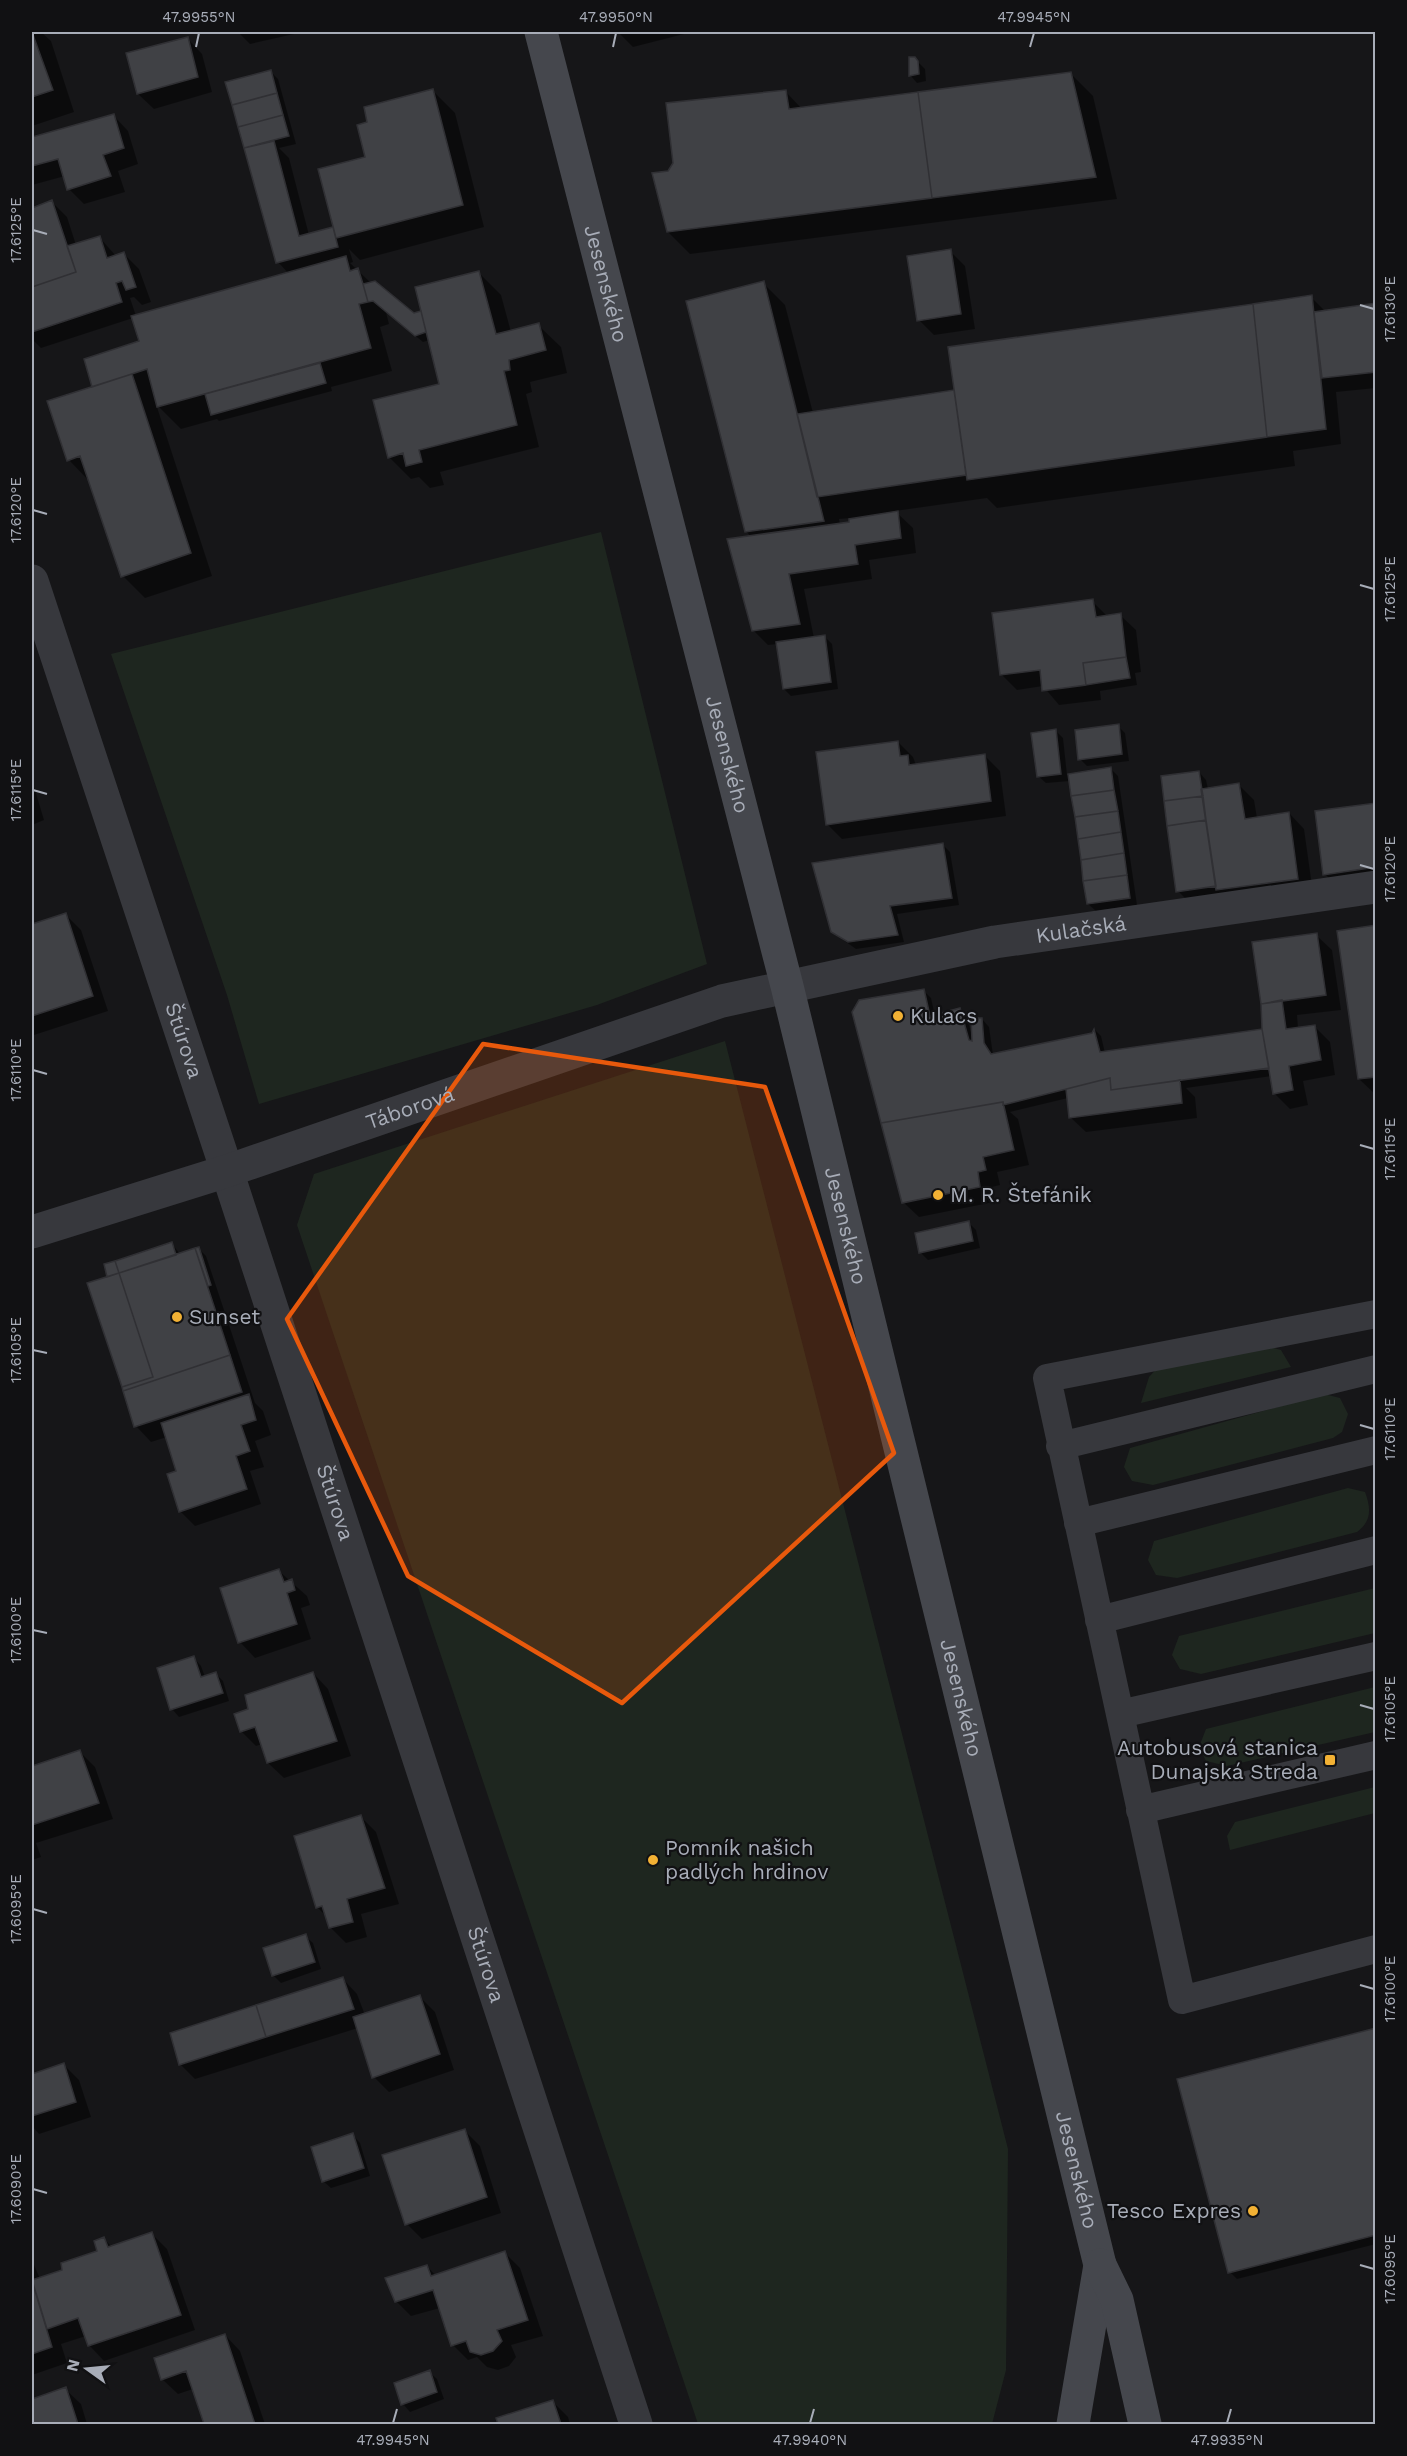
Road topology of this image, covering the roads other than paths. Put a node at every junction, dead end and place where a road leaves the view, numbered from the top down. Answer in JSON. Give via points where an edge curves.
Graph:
{"nodes":[{"id":1,"x":541,"y":32,"type":"edge"},
{"id":2,"x":32,"y":581,"type":"edge"},
{"id":3,"x":1376,"y":887,"type":"edge"},
{"id":4,"x":787,"y":986,"type":"junction"},
{"id":5,"x":227,"y":1171,"type":"junction"},
{"id":6,"x":32,"y":1232,"type":"edge"},
{"id":7,"x":1376,"y":1314,"type":"edge"},
{"id":8,"x":1376,"y":1369,"type":"edge"},
{"id":9,"x":1060,"y":1446,"type":"junction"},
{"id":10,"x":1376,"y":1450,"type":"edge"},
{"id":11,"x":1078,"y":1523,"type":"junction"},
{"id":12,"x":1376,"y":1550,"type":"edge"},
{"id":13,"x":1100,"y":1620,"type":"junction"},
{"id":14,"x":1376,"y":1656,"type":"edge"},
{"id":15,"x":1120,"y":1714,"type":"junction"},
{"id":16,"x":1376,"y":1755,"type":"edge"},
{"id":17,"x":1140,"y":1810,"type":"junction"},
{"id":18,"x":1376,"y":1949,"type":"edge"},
{"id":19,"x":1100,"y":2265,"type":"junction"},
{"id":20,"x":636,"y":2424,"type":"edge"},
{"id":21,"x":1073,"y":2424,"type":"edge"},
{"id":22,"x":1145,"y":2424,"type":"edge"}],
"edges":[{"from":1,"to":4,"type":"street","name":"Jesenského"},
{"from":2,"to":5,"type":"street","name":"Štúrova"},
{"from":3,"to":4,"type":"street","name":"Kulačská","via":[[995,942]]},
{"from":4,"to":5,"type":"street","name":"Táborová","via":[[722,1001]]},
{"from":4,"to":19,"type":"street","name":"Jesenského"},
{"from":5,"to":6,"type":"street","name":"Táborová"},
{"from":5,"to":20,"type":"street","name":"Štúrova"},
{"from":7,"to":9,"type":"lane","via":[[1047,1378]]},
{"from":8,"to":9,"type":"lane"},
{"from":9,"to":11,"type":"lane"},
{"from":10,"to":11,"type":"lane"},
{"from":11,"to":13,"type":"lane"},
{"from":12,"to":13,"type":"lane"},
{"from":13,"to":15,"type":"lane"},
{"from":14,"to":15,"type":"lane"},
{"from":15,"to":17,"type":"lane"},
{"from":16,"to":17,"type":"lane"},
{"from":17,"to":18,"type":"lane","via":[[1182,2000]]},
{"from":19,"to":21,"type":"street","name":"Jesenského"},
{"from":19,"to":22,"type":"street","via":[[1118,2300]]}]}
